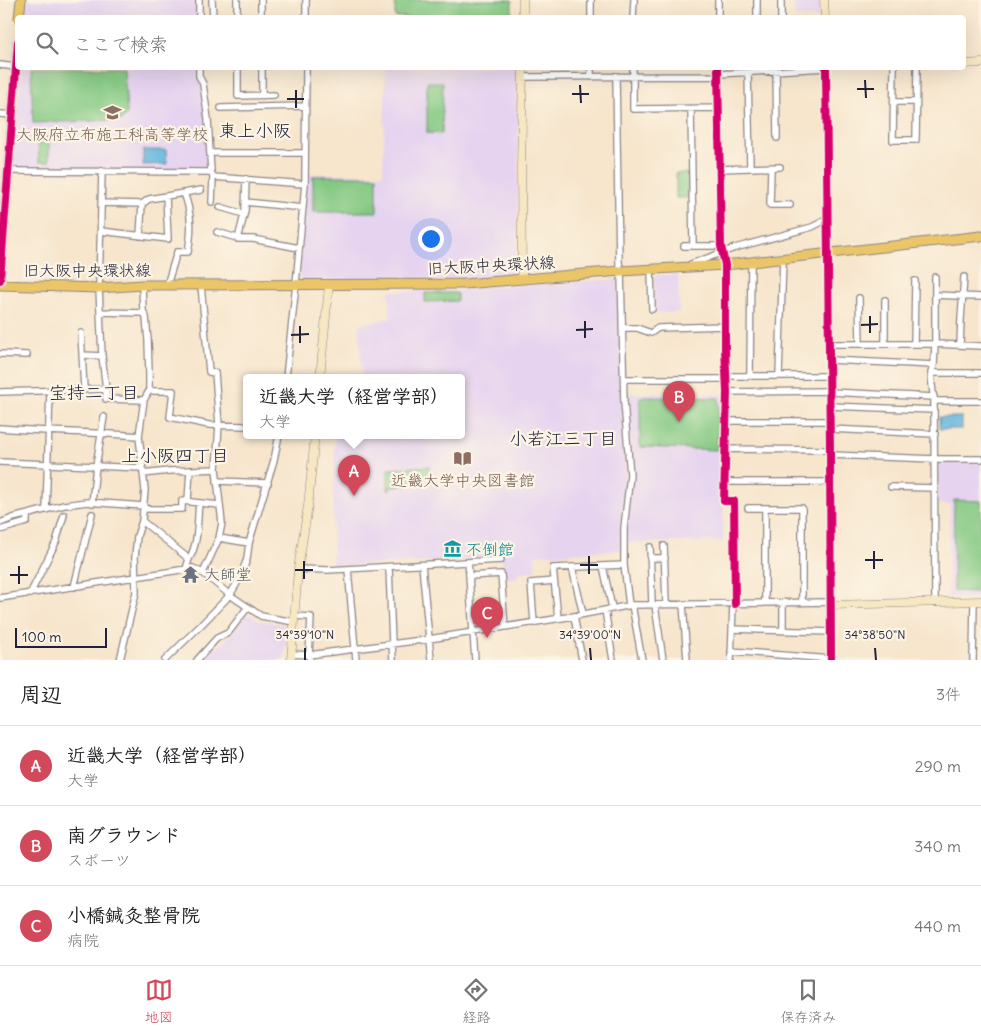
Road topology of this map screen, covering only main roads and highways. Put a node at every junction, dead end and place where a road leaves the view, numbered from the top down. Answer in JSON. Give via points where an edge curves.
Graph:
{"nodes":[{"id":1,"x":21,"y":0,"type":"edge"},
{"id":2,"x":19,"y":15,"type":"edge"},
{"id":3,"x":16,"y":70,"type":"edge"},
{"id":4,"x":3,"y":202,"type":"edge"},
{"id":5,"x":981,"y":236,"type":"edge"},
{"id":6,"x":0,"y":280,"type":"edge"},
{"id":7,"x":0,"y":285,"type":"edge"}],
"edges":[{"from":1,"to":2,"type":"main road"},
{"from":3,"to":4,"type":"main road"},
{"from":4,"to":6,"type":"main road"},
{"from":5,"to":7,"type":"main road","name":"旧大阪中央環状線","via":[[725,265],[464,284],[142,285],[99,288]]}]}
